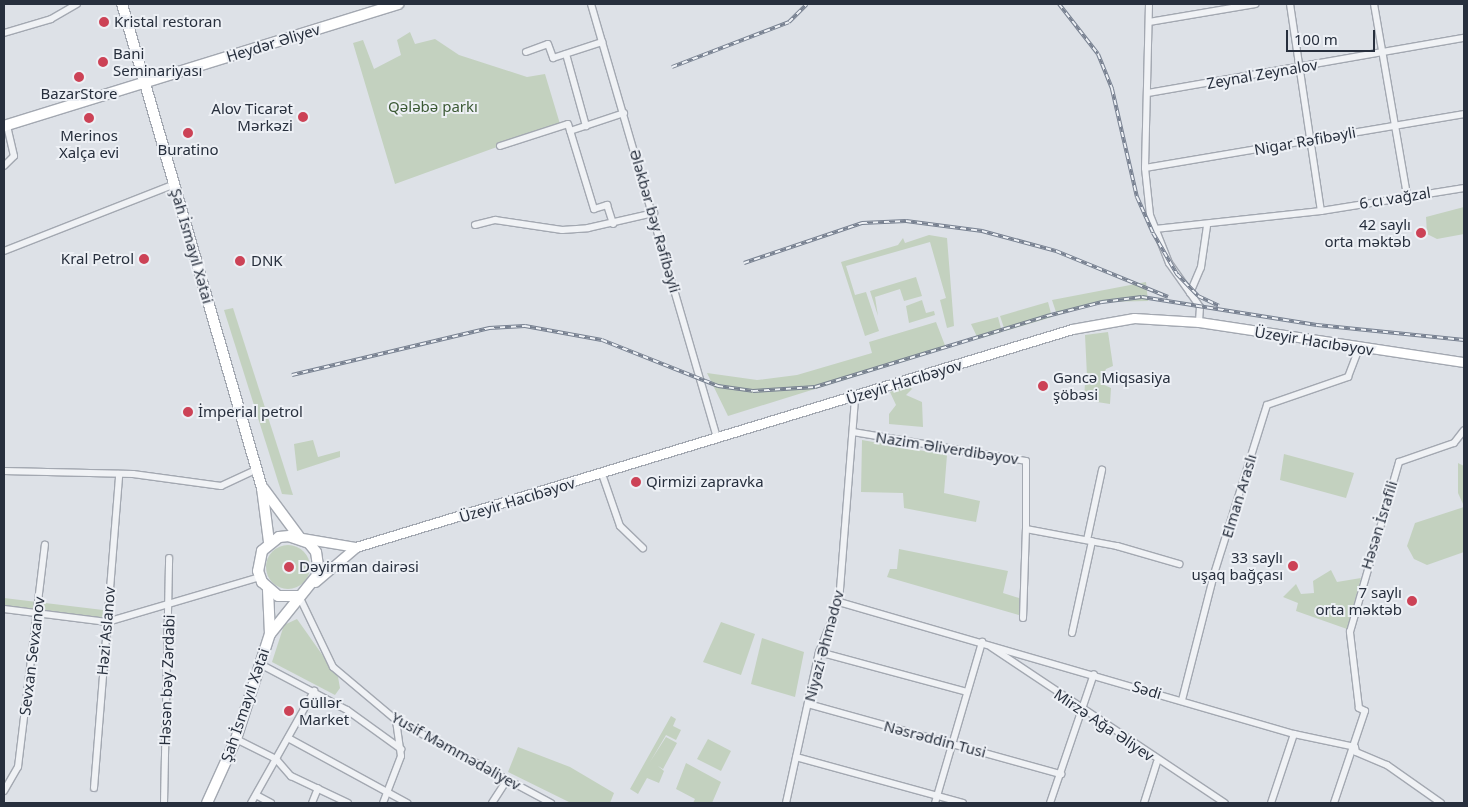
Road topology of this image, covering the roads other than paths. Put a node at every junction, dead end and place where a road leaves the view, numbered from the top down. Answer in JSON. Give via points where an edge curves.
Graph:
{"nodes":[{"id":1,"x":77,"y":4,"type":"edge"},
{"id":2,"x":122,"y":4,"type":"edge"},
{"id":3,"x":399,"y":4,"type":"edge"},
{"id":4,"x":591,"y":4,"type":"edge"},
{"id":5,"x":1149,"y":4,"type":"edge"},
{"id":6,"x":1255,"y":4,"type":"edge"},
{"id":7,"x":1290,"y":4,"type":"edge"},
{"id":8,"x":1374,"y":4,"type":"edge"},
{"id":9,"x":1149,"y":22,"type":"junction"},
{"id":10,"x":4,"y":33,"type":"edge"},
{"id":11,"x":1464,"y":38,"type":"edge"},
{"id":12,"x":602,"y":42,"type":"junction"},
{"id":13,"x":526,"y":52,"type":"dead end"},
{"id":14,"x":1383,"y":53,"type":"junction"},
{"id":15,"x":566,"y":54,"type":"junction"},
{"id":16,"x":1300,"y":67,"type":"junction"},
{"id":17,"x":146,"y":82,"type":"junction"},
{"id":18,"x":1148,"y":93,"type":"junction"},
{"id":19,"x":624,"y":113,"type":"junction"},
{"id":20,"x":1464,"y":114,"type":"edge"},
{"id":21,"x":5,"y":126,"type":"edge"},
{"id":22,"x":586,"y":126,"type":"junction"},
{"id":23,"x":1396,"y":126,"type":"junction"},
{"id":24,"x":570,"y":131,"type":"junction"},
{"id":25,"x":1310,"y":140,"type":"junction"},
{"id":26,"x":500,"y":146,"type":"dead end"},
{"id":27,"x":4,"y":166,"type":"edge"},
{"id":28,"x":1145,"y":168,"type":"junction"},
{"id":29,"x":175,"y":184,"type":"junction"},
{"id":30,"x":1464,"y":188,"type":"edge"},
{"id":31,"x":1407,"y":195,"type":"junction"},
{"id":32,"x":1321,"y":211,"type":"junction"},
{"id":33,"x":654,"y":213,"type":"junction"},
{"id":34,"x":613,"y":224,"type":"junction"},
{"id":35,"x":475,"y":225,"type":"dead end"},
{"id":36,"x":1207,"y":226,"type":"junction"},
{"id":37,"x":1155,"y":230,"type":"junction"},
{"id":38,"x":4,"y":251,"type":"edge"},
{"id":39,"x":1190,"y":293,"type":"junction"},
{"id":40,"x":1199,"y":322,"type":"junction"},
{"id":41,"x":1359,"y":349,"type":"junction"},
{"id":42,"x":1464,"y":362,"type":"edge"},
{"id":43,"x":855,"y":397,"type":"junction"},
{"id":44,"x":1464,"y":430,"type":"edge"},
{"id":45,"x":853,"y":432,"type":"junction"},
{"id":46,"x":717,"y":439,"type":"junction"},
{"id":47,"x":257,"y":469,"type":"junction"},
{"id":48,"x":1102,"y":470,"type":"dead end"},
{"id":49,"x":4,"y":471,"type":"edge"},
{"id":50,"x":119,"y":474,"type":"junction"},
{"id":51,"x":602,"y":474,"type":"junction"},
{"id":52,"x":262,"y":488,"type":"junction"},
{"id":53,"x":1026,"y":529,"type":"junction"},
{"id":54,"x":300,"y":538,"type":"junction"},
{"id":55,"x":1090,"y":541,"type":"junction"},
{"id":56,"x":269,"y":542,"type":"junction"},
{"id":57,"x":45,"y":545,"type":"dead end"},
{"id":58,"x":356,"y":548,"type":"junction"},
{"id":59,"x":644,"y":548,"type":"dead end"},
{"id":60,"x":169,"y":558,"type":"dead end"},
{"id":61,"x":1179,"y":564,"type":"dead end"},
{"id":62,"x":260,"y":576,"type":"junction"},
{"id":63,"x":315,"y":583,"type":"junction"},
{"id":64,"x":268,"y":590,"type":"junction"},
{"id":65,"x":299,"y":596,"type":"junction"},
{"id":66,"x":839,"y":602,"type":"junction"},
{"id":67,"x":169,"y":603,"type":"junction"},
{"id":68,"x":4,"y":609,"type":"edge"},
{"id":69,"x":37,"y":613,"type":"junction"},
{"id":70,"x":1023,"y":618,"type":"dead end"},
{"id":71,"x":107,"y":622,"type":"junction"},
{"id":72,"x":1072,"y":633,"type":"dead end"},
{"id":73,"x":270,"y":634,"type":"junction"},
{"id":74,"x":984,"y":642,"type":"junction"},
{"id":75,"x":819,"y":652,"type":"junction"},
{"id":76,"x":260,"y":664,"type":"junction"},
{"id":77,"x":1094,"y":674,"type":"junction"},
{"id":78,"x":314,"y":691,"type":"junction"},
{"id":79,"x":967,"y":692,"type":"junction"},
{"id":80,"x":1182,"y":700,"type":"junction"},
{"id":81,"x":808,"y":704,"type":"junction"},
{"id":82,"x":1084,"y":712,"type":"junction"},
{"id":83,"x":396,"y":720,"type":"junction"},
{"id":84,"x":1294,"y":734,"type":"junction"},
{"id":85,"x":236,"y":738,"type":"junction"},
{"id":86,"x":288,"y":738,"type":"junction"},
{"id":87,"x":952,"y":744,"type":"junction"},
{"id":88,"x":1355,"y":747,"type":"junction"},
{"id":89,"x":400,"y":749,"type":"junction"},
{"id":90,"x":796,"y":758,"type":"junction"},
{"id":91,"x":276,"y":759,"type":"junction"},
{"id":92,"x":1157,"y":762,"type":"junction"},
{"id":93,"x":1061,"y":774,"type":"junction"},
{"id":94,"x":507,"y":780,"type":"junction"},
{"id":95,"x":94,"y":788,"type":"dead end"},
{"id":96,"x":318,"y":788,"type":"junction"},
{"id":97,"x":4,"y":791,"type":"edge"},
{"id":98,"x":389,"y":793,"type":"junction"},
{"id":99,"x":256,"y":795,"type":"junction"},
{"id":100,"x":936,"y":800,"type":"edge"},
{"id":101,"x":164,"y":803,"type":"edge"},
{"id":102,"x":207,"y":803,"type":"edge"},
{"id":103,"x":251,"y":803,"type":"edge"},
{"id":104,"x":271,"y":803,"type":"edge"},
{"id":105,"x":312,"y":803,"type":"edge"},
{"id":106,"x":348,"y":803,"type":"edge"},
{"id":107,"x":383,"y":803,"type":"edge"},
{"id":108,"x":407,"y":803,"type":"edge"},
{"id":109,"x":492,"y":803,"type":"edge"},
{"id":110,"x":551,"y":803,"type":"edge"},
{"id":111,"x":786,"y":803,"type":"edge"},
{"id":112,"x":963,"y":803,"type":"edge"},
{"id":113,"x":1050,"y":803,"type":"edge"},
{"id":114,"x":1144,"y":803,"type":"edge"},
{"id":115,"x":1225,"y":803,"type":"edge"},
{"id":116,"x":1270,"y":803,"type":"edge"},
{"id":117,"x":1334,"y":803,"type":"edge"},
{"id":118,"x":1441,"y":803,"type":"edge"}],
"edges":[{"from":1,"to":10,"type":"street","via":[[51,19]]},
{"from":2,"to":17,"type":"main road","name":"Şah İsmayıl Xətai"},
{"from":3,"to":17,"type":"main road","name":"Heydər Əliyev"},
{"from":4,"to":12,"type":"street","name":"Ələkbər bəy Rəfibəyli"},
{"from":5,"to":9,"type":"street"},
{"from":6,"to":9,"type":"street"},
{"from":7,"to":16,"type":"street"},
{"from":8,"to":14,"type":"street"},
{"from":9,"to":18,"type":"street"},
{"from":11,"to":14,"type":"street","name":"Zeynal Zeynalov"},
{"from":12,"to":15,"type":"street"},
{"from":12,"to":19,"type":"street","name":"Ələkbər bəy Rəfibəyli"},
{"from":13,"to":15,"type":"street","via":[[548,44],[552,58]]},
{"from":14,"to":16,"type":"street","name":"Zeynal Zeynalov"},
{"from":14,"to":23,"type":"street"},
{"from":15,"to":22,"type":"street"},
{"from":16,"to":18,"type":"street","name":"Zeynal Zeynalov"},
{"from":16,"to":25,"type":"street"},
{"from":17,"to":21,"type":"main road","name":"Heydər Əliyev"},
{"from":17,"to":29,"type":"main road","name":"Şah İsmayıl Xətai"},
{"from":18,"to":28,"type":"street"},
{"from":19,"to":22,"type":"street"},
{"from":19,"to":33,"type":"street","name":"Ələkbər bəy Rəfibəyli"},
{"from":20,"to":23,"type":"street","name":"Nigar Rəfibəyli"},
{"from":21,"to":27,"type":"street","via":[[14,156]]},
{"from":22,"to":24,"type":"street"},
{"from":23,"to":25,"type":"street","name":"Nigar Rəfibəyli"},
{"from":23,"to":31,"type":"street"},
{"from":24,"to":26,"type":"street","via":[[568,124]]},
{"from":24,"to":34,"type":"street","via":[[594,208],[607,205]]},
{"from":25,"to":28,"type":"street","name":"Nigar Rəfibəyli"},
{"from":25,"to":32,"type":"street"},
{"from":28,"to":37,"type":"street"},
{"from":29,"to":38,"type":"street"},
{"from":29,"to":47,"type":"main road","name":"Şah İsmayıl Xətai"},
{"from":30,"to":31,"type":"street","name":"6 cı vağzal"},
{"from":31,"to":32,"type":"street","name":"6 cı vağzal"},
{"from":32,"to":36,"type":"street","name":"6 cı vağzal"},
{"from":33,"to":34,"type":"street"},
{"from":33,"to":46,"type":"street","name":"Ələkbər bəy Rəfibəyli"},
{"from":34,"to":35,"type":"street","via":[[562,230],[495,220]]},
{"from":36,"to":37,"type":"street","name":"6 cı vağzal"},
{"from":36,"to":39,"type":"street","via":[[1200,267]]},
{"from":37,"to":39,"type":"street","via":[[1169,263]]},
{"from":39,"to":40,"type":"street","via":[[1200,307]]},
{"from":40,"to":41,"type":"main road","name":"Üzeyir Hacıbəyov"},
{"from":40,"to":43,"type":"main road","name":"Üzeyir Hacıbəyov","via":[[1134,318],[1072,329]]},
{"from":41,"to":42,"type":"main road","name":"Üzeyir Hacıbəyov"},
{"from":41,"to":80,"type":"street","name":"Elman Araslı","via":[[1348,377],[1268,405],[1214,574]]},
{"from":43,"to":45,"type":"street","name":"Niyazi Əhmədov"},
{"from":43,"to":46,"type":"main road","name":"Üzeyir Hacıbəyov"},
{"from":44,"to":88,"type":"street","name":"Həsən İsrafili","via":[[1454,443],[1399,462],[1350,632],[1359,708],[1365,711]]},
{"from":45,"to":53,"type":"street","name":"Nazim Əliverdibəyov","via":[[1026,461]]},
{"from":45,"to":66,"type":"street","name":"Niyazi Əhmədov"},
{"from":46,"to":51,"type":"main road","name":"Üzeyir Hacıbəyov"},
{"from":47,"to":50,"type":"street","via":[[221,486]]},
{"from":47,"to":52,"type":"main road","name":"Şah İsmayıl Xətai"},
{"from":48,"to":55,"type":"street"},
{"from":49,"to":50,"type":"street"},
{"from":50,"to":71,"type":"street","name":"Həzi Aslanov"},
{"from":51,"to":58,"type":"main road","name":"Üzeyir Hacıbəyov"},
{"from":51,"to":59,"type":"street","via":[[620,526]]},
{"from":52,"to":54,"type":"main road"},
{"from":52,"to":56,"type":"main road","name":"Şah İsmayıl Xətai"},
{"from":53,"to":55,"type":"street"},
{"from":53,"to":70,"type":"street"},
{"from":54,"to":56,"type":"main road","via":[[289,536]]},
{"from":54,"to":58,"type":"main road"},
{"from":54,"to":63,"type":"main road","via":[[318,557]]},
{"from":55,"to":61,"type":"street"},
{"from":55,"to":72,"type":"street"},
{"from":56,"to":62,"type":"main road","via":[[258,561]]},
{"from":57,"to":69,"type":"street","name":"Sevxan Sevxanov"},
{"from":58,"to":63,"type":"main road"},
{"from":60,"to":67,"type":"street","name":"Həsən bəy Zərdabi"},
{"from":62,"to":64,"type":"main road"},
{"from":62,"to":67,"type":"street"},
{"from":63,"to":65,"type":"main road"},
{"from":64,"to":65,"type":"main road","via":[[283,597]]},
{"from":64,"to":73,"type":"main road","name":"Şah İsmayıl Xətai"},
{"from":65,"to":73,"type":"main road","name":"Şah İsmayıl Xətai"},
{"from":65,"to":83,"type":"street","name":"Yusif Məmmədəliyev","via":[[333,667]]},
{"from":66,"to":74,"type":"street","name":"Sədi"},
{"from":66,"to":75,"type":"street","name":"Niyazi Əhmədov"},
{"from":67,"to":71,"type":"street"},
{"from":67,"to":101,"type":"street","name":"Həsən bəy Zərdabi"},
{"from":68,"to":69,"type":"street"},
{"from":69,"to":71,"type":"street"},
{"from":69,"to":97,"type":"street","name":"Sevxan Sevxanov","via":[[18,767]]},
{"from":71,"to":95,"type":"street","name":"Həzi Aslanov"},
{"from":73,"to":76,"type":"main road","name":"Şah İsmayıl Xətai"},
{"from":74,"to":77,"type":"street","name":"Sədi"},
{"from":74,"to":79,"type":"street"},
{"from":74,"to":82,"type":"street","name":"Mirzə Ağa Əliyev"},
{"from":75,"to":79,"type":"street"},
{"from":75,"to":81,"type":"street","name":"Niyazi Əhmədov"},
{"from":76,"to":78,"type":"street"},
{"from":76,"to":85,"type":"main road","name":"Şah İsmayıl Xətai"},
{"from":77,"to":80,"type":"street","name":"Sədi"},
{"from":77,"to":82,"type":"street"},
{"from":78,"to":86,"type":"street"},
{"from":78,"to":89,"type":"street"},
{"from":79,"to":87,"type":"street"},
{"from":80,"to":84,"type":"street","name":"Sədi"},
{"from":81,"to":87,"type":"street","name":"Nəsrəddin Tusi"},
{"from":81,"to":90,"type":"street","name":"Niyazi Əhmədov"},
{"from":82,"to":92,"type":"street","name":"Mirzə Ağa Əliyev"},
{"from":82,"to":93,"type":"street"},
{"from":83,"to":89,"type":"street"},
{"from":83,"to":94,"type":"street","name":"Yusif Məmmədəliyev"},
{"from":84,"to":88,"type":"street","name":"Sədi"},
{"from":84,"to":116,"type":"street"},
{"from":85,"to":91,"type":"street"},
{"from":85,"to":102,"type":"main road","name":"Şah İsmayıl Xətai"},
{"from":86,"to":91,"type":"street"},
{"from":86,"to":98,"type":"street"},
{"from":87,"to":93,"type":"street","name":"Nəsrəddin Tusi"},
{"from":87,"to":100,"type":"street"},
{"from":88,"to":117,"type":"street","name":"Həsən İsrafili"},
{"from":88,"to":118,"type":"street","name":"Sədi","via":[[1356,752],[1387,764]]},
{"from":89,"to":98,"type":"street"},
{"from":90,"to":100,"type":"street"},
{"from":90,"to":111,"type":"street","name":"Niyazi Əhmədov"},
{"from":91,"to":96,"type":"street","via":[[291,776]]},
{"from":91,"to":99,"type":"street"},
{"from":92,"to":114,"type":"street"},
{"from":92,"to":115,"type":"street","name":"Mirzə Ağa Əliyev"},
{"from":93,"to":113,"type":"street"},
{"from":94,"to":109,"type":"street"},
{"from":94,"to":110,"type":"street","name":"Yusif Məmmədəliyev"},
{"from":96,"to":105,"type":"street"},
{"from":96,"to":106,"type":"street"},
{"from":98,"to":107,"type":"street"},
{"from":98,"to":108,"type":"street"},
{"from":99,"to":103,"type":"street"},
{"from":99,"to":104,"type":"street"},
{"from":100,"to":112,"type":"street"}]}
